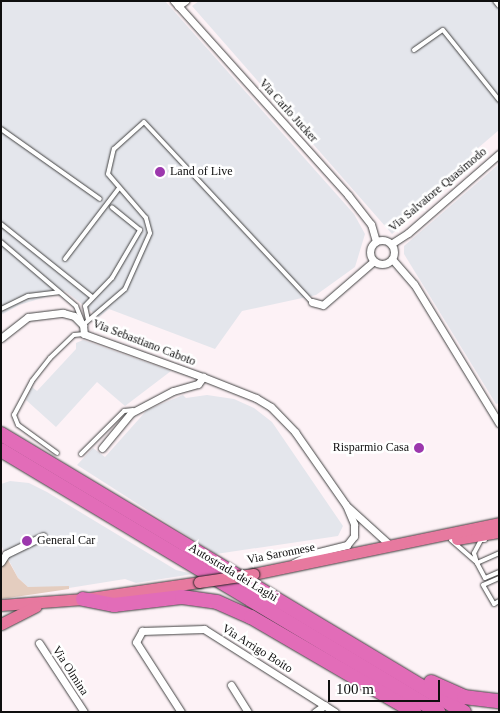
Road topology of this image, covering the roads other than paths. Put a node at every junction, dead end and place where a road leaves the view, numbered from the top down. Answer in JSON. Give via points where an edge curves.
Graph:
{"nodes":[{"id":1,"x":495,"y":1,"type":"edge"},
{"id":2,"x":179,"y":3,"type":"edge"},
{"id":3,"x":499,"y":6,"type":"edge"},
{"id":4,"x":414,"y":50,"type":"dead end"},
{"id":5,"x":499,"y":100,"type":"edge"},
{"id":6,"x":1,"y":129,"type":"edge"},
{"id":7,"x":499,"y":154,"type":"edge"},
{"id":8,"x":119,"y":188,"type":"junction"},
{"id":9,"x":100,"y":199,"type":"dead end"},
{"id":10,"x":112,"y":207,"type":"dead end"},
{"id":11,"x":1,"y":224,"type":"edge"},
{"id":12,"x":376,"y":241,"type":"junction"},
{"id":13,"x":1,"y":242,"type":"edge"},
{"id":14,"x":391,"y":244,"type":"junction"},
{"id":15,"x":65,"y":259,"type":"dead end"},
{"id":16,"x":392,"y":259,"type":"junction"},
{"id":17,"x":374,"y":261,"type":"junction"},
{"id":18,"x":62,"y":293,"type":"junction"},
{"id":19,"x":92,"y":297,"type":"junction"},
{"id":20,"x":312,"y":302,"type":"joint"},
{"id":21,"x":1,"y":308,"type":"edge"},
{"id":22,"x":86,"y":322,"type":"junction"},
{"id":23,"x":84,"y":334,"type":"junction"},
{"id":24,"x":1,"y":338,"type":"edge"},
{"id":25,"x":203,"y":377,"type":"junction"},
{"id":26,"x":135,"y":410,"type":"junction"},
{"id":27,"x":499,"y":422,"type":"edge"},
{"id":28,"x":1,"y":434,"type":"edge"},
{"id":29,"x":102,"y":448,"type":"dead end"},
{"id":30,"x":1,"y":450,"type":"edge"},
{"id":31,"x":57,"y":452,"type":"dead end"},
{"id":32,"x":82,"y":454,"type":"dead end"},
{"id":33,"x":346,"y":505,"type":"junction"},
{"id":34,"x":498,"y":529,"type":"edge"},
{"id":35,"x":44,"y":536,"type":"dead end"},
{"id":36,"x":438,"y":538,"type":"junction"},
{"id":37,"x":451,"y":540,"type":"junction"},
{"id":38,"x":392,"y":547,"type":"junction"},
{"id":39,"x":499,"y":553,"type":"edge"},
{"id":40,"x":1,"y":562,"type":"edge"},
{"id":41,"x":477,"y":563,"type":"junction"},
{"id":42,"x":281,"y":568,"type":"junction"},
{"id":43,"x":499,"y":572,"type":"edge"},
{"id":44,"x":499,"y":578,"type":"edge"},
{"id":45,"x":82,"y":599,"type":"junction"},
{"id":46,"x":499,"y":601,"type":"edge"},
{"id":47,"x":40,"y":604,"type":"junction"},
{"id":48,"x":1,"y":605,"type":"edge"},
{"id":49,"x":306,"y":617,"type":"junction"},
{"id":50,"x":1,"y":624,"type":"edge"},
{"id":51,"x":38,"y":643,"type":"dead end"},
{"id":52,"x":231,"y":685,"type":"dead end"},
{"id":53,"x":499,"y":701,"type":"edge"},
{"id":54,"x":325,"y":706,"type":"junction"},
{"id":55,"x":84,"y":712,"type":"edge"},
{"id":56,"x":181,"y":712,"type":"edge"},
{"id":57,"x":248,"y":712,"type":"edge"},
{"id":58,"x":315,"y":712,"type":"edge"},
{"id":59,"x":335,"y":712,"type":"edge"},
{"id":60,"x":414,"y":712,"type":"edge"},
{"id":61,"x":438,"y":712,"type":"edge"},
{"id":62,"x":464,"y":712,"type":"edge"}],
"edges":[{"from":1,"to":3,"type":"lane"},
{"from":2,"to":12,"type":"street","name":"Via Carlo Jucker","via":[[348,194],[371,224]]},
{"from":4,"to":5,"type":"lane","via":[[443,30]]},
{"from":6,"to":9,"type":"lane"},
{"from":7,"to":14,"type":"street","name":"Via Salvatore Quasimodo"},
{"from":8,"to":15,"type":"lane"},
{"from":8,"to":20,"type":"lane","name":"Via Sebastiano Caboto","via":[[108,174],[108,163],[114,149],[144,122]]},
{"from":8,"to":22,"type":"lane","name":"Via Sebastiano Caboto","via":[[146,218],[150,233],[125,289]]},
{"from":10,"to":19,"type":"lane","via":[[140,230],[112,278]]},
{"from":11,"to":19,"type":"lane"},
{"from":12,"to":14,"type":"street","via":[[384,240]]},
{"from":12,"to":17,"type":"street","via":[[370,251]]},
{"from":13,"to":18,"type":"lane"},
{"from":14,"to":16,"type":"street","via":[[394,251]]},
{"from":16,"to":17,"type":"street","via":[[385,264]]},
{"from":16,"to":27,"type":"street","via":[[414,284]]},
{"from":17,"to":20,"type":"street","via":[[323,305]]},
{"from":18,"to":21,"type":"lane","via":[[52,291],[28,296]]},
{"from":18,"to":22,"type":"lane","via":[[81,312]]},
{"from":19,"to":22,"type":"lane","via":[[85,306]]},
{"from":22,"to":23,"type":"street","name":"Via Sebastiano Caboto"},
{"from":22,"to":24,"type":"street","name":"Via Sebastiano Caboto","via":[[74,316],[45,313],[28,318]]},
{"from":23,"to":25,"type":"street","name":"Via Sebastiano Caboto"},
{"from":23,"to":31,"type":"lane","via":[[74,335],[50,358],[32,381],[14,415],[18,425]]},
{"from":25,"to":26,"type":"street","via":[[198,384],[173,391]]},
{"from":25,"to":33,"type":"street","name":"Via Sebastiano Caboto","via":[[271,407],[295,432]]},
{"from":26,"to":29,"type":"street"},
{"from":26,"to":32,"type":"lane","via":[[124,411]]},
{"from":28,"to":49,"type":"highway","name":"Autostrada dei Laghi"},
{"from":30,"to":61,"type":"highway","name":"Autostrada dei Laghi"},
{"from":33,"to":38,"type":"street"},
{"from":33,"to":42,"type":"street","via":[[355,530],[348,545],[310,554]]},
{"from":34,"to":36,"type":"main road","name":"Via Saronnese","via":[[450,532]]},
{"from":34,"to":37,"type":"main road","name":"Via Saronnese"},
{"from":34,"to":41,"type":"lane","via":[[493,538],[481,540],[476,547]]},
{"from":35,"to":40,"type":"street","via":[[6,554]]},
{"from":36,"to":37,"type":"main road","name":"Via Saronnese"},
{"from":36,"to":38,"type":"main road","name":"Via Saronnese"},
{"from":37,"to":41,"type":"lane"},
{"from":38,"to":42,"type":"main road","name":"Via Saronnese"},
{"from":39,"to":41,"type":"lane"},
{"from":41,"to":43,"type":"lane","via":[[485,578]]},
{"from":42,"to":45,"type":"main road","name":"Via Saronnese","bridge":true},
{"from":44,"to":46,"type":"lane","via":[[484,585],[494,604]]},
{"from":45,"to":47,"type":"main road","name":"Via Saronnese"},
{"from":45,"to":60,"type":"highway","via":[[114,604],[182,597],[217,602],[251,617]]},
{"from":47,"to":48,"type":"main road","name":"Via Saronnese"},
{"from":47,"to":50,"type":"main road","name":"Via Saronnese"},
{"from":49,"to":53,"type":"highway","via":[[442,688],[477,700]]},
{"from":49,"to":62,"type":"highway","name":"Autostrada dei Laghi"},
{"from":51,"to":55,"type":"street","name":"Via Olmina"},
{"from":52,"to":57,"type":"street"},
{"from":54,"to":56,"type":"street","name":"Via Arrigo Boito","via":[[204,629],[142,631],[136,642]]},
{"from":54,"to":58,"type":"street"},
{"from":54,"to":59,"type":"street","name":"Via Arrigo Boito"}]}
